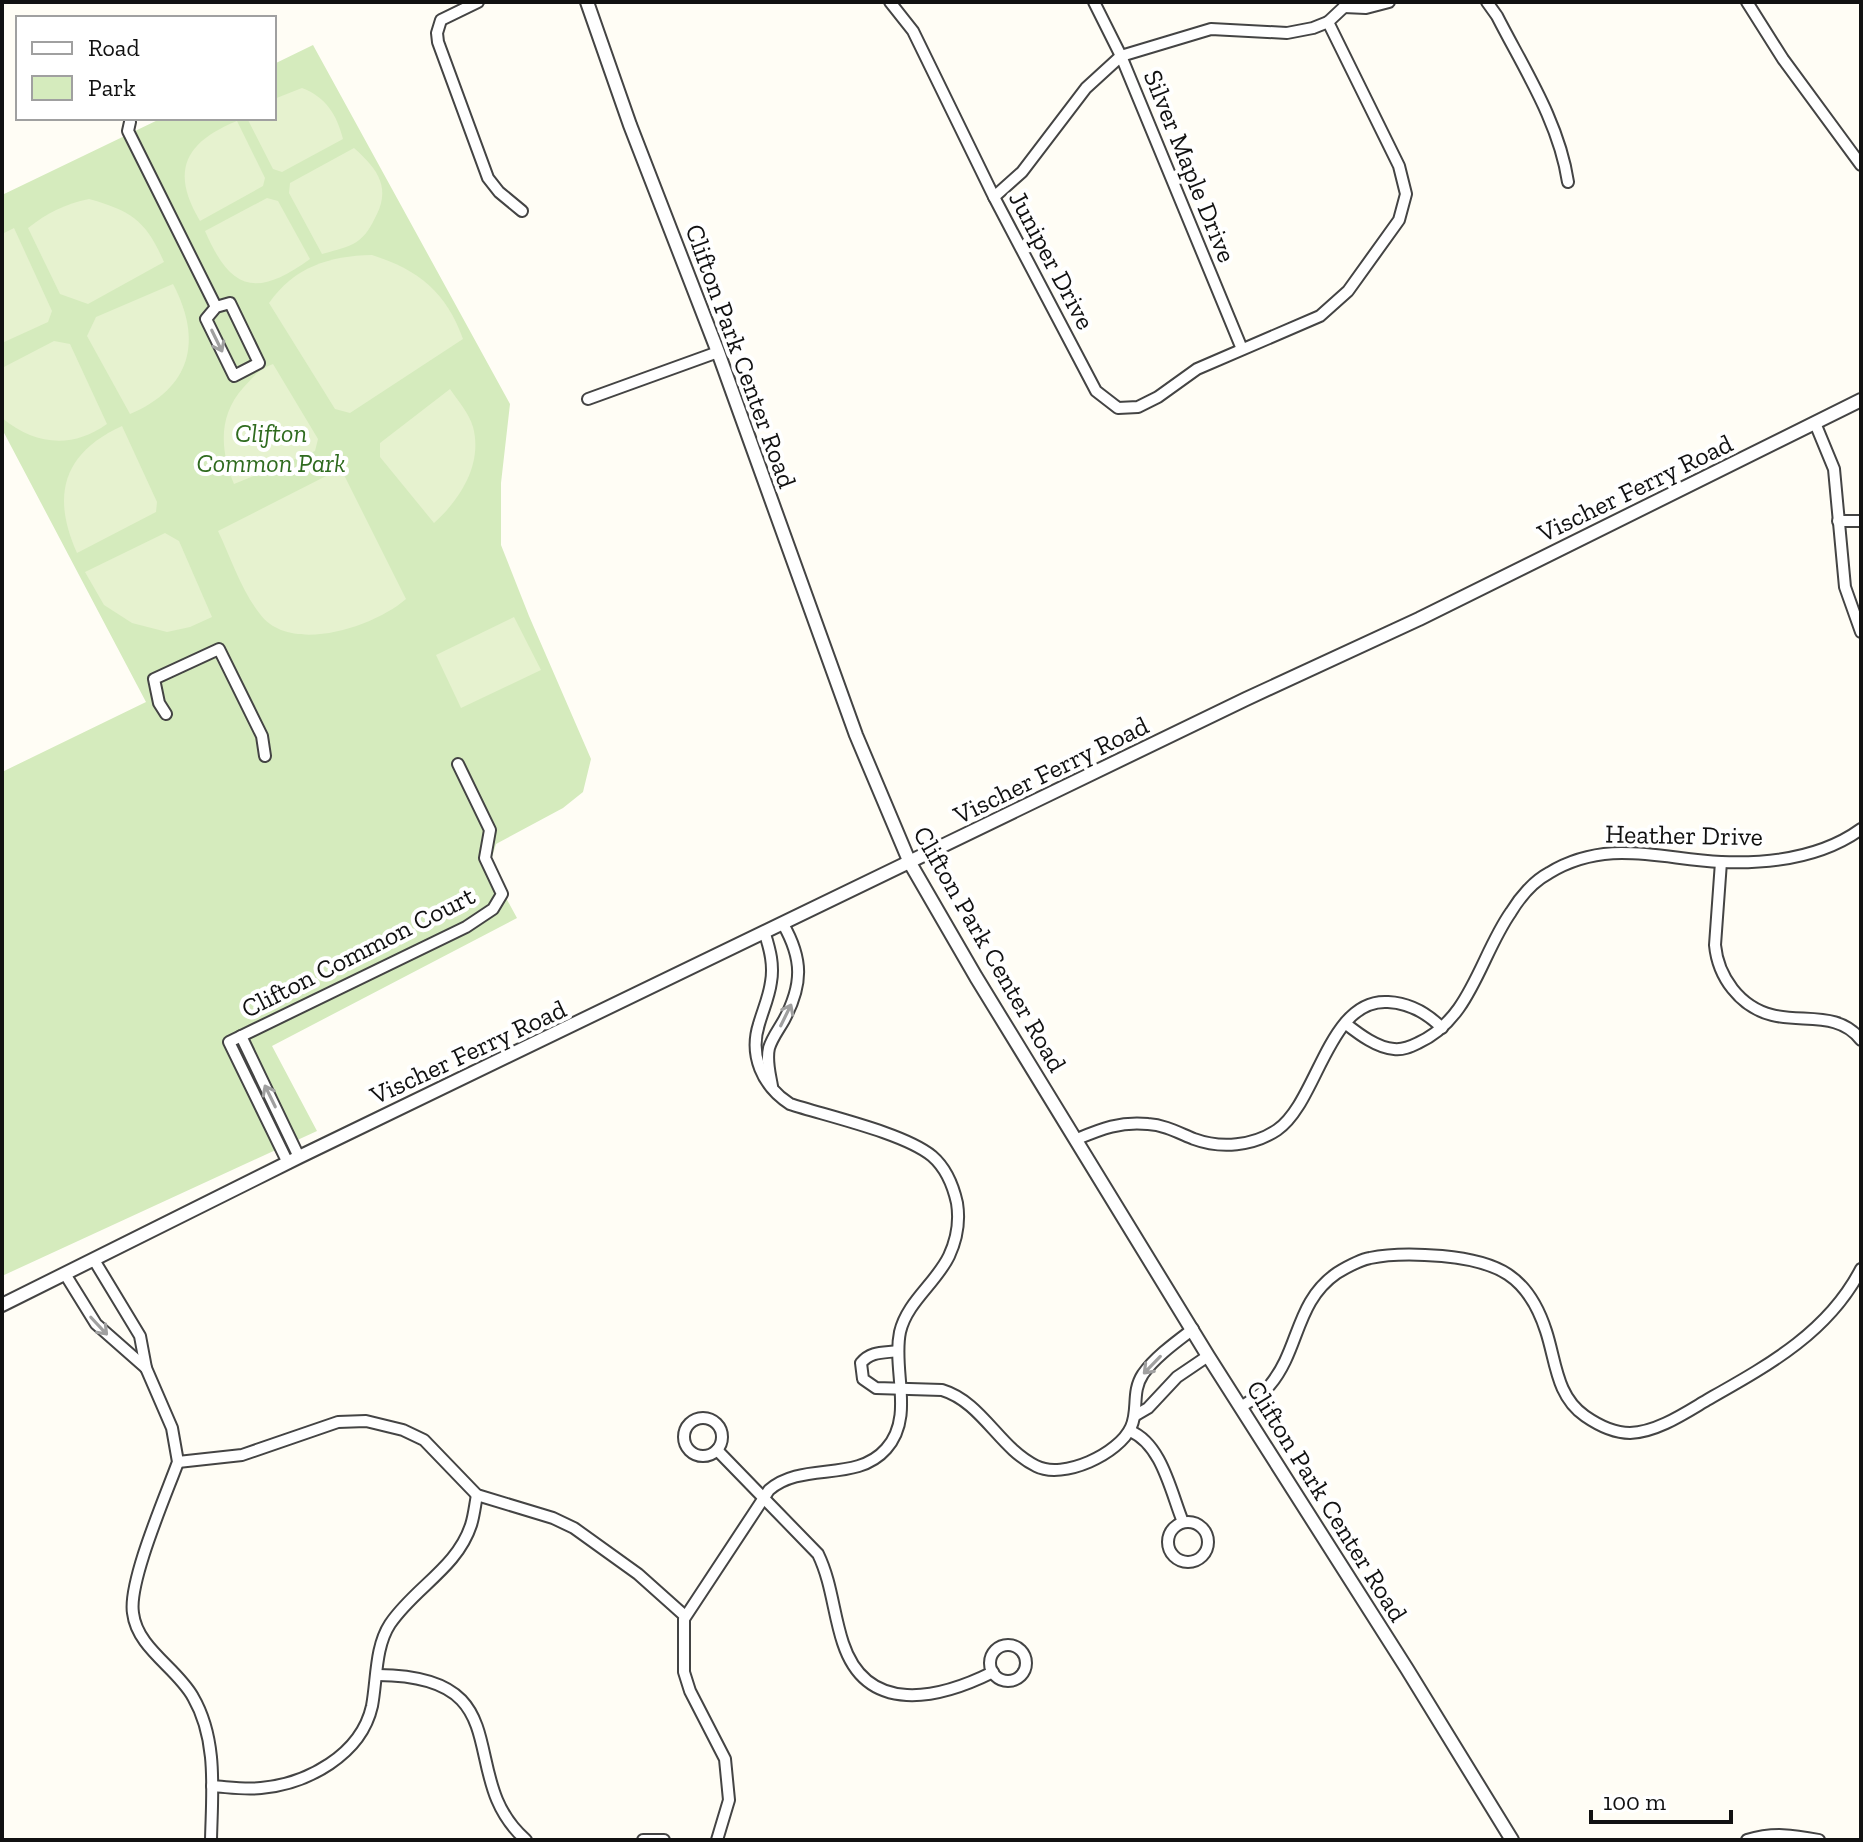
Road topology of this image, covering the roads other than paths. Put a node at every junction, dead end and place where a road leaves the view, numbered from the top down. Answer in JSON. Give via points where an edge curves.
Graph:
{"nodes":[{"id":1,"x":478,"y":2,"type":"edge"},
{"id":2,"x":587,"y":2,"type":"edge"},
{"id":3,"x":890,"y":2,"type":"edge"},
{"id":4,"x":1094,"y":2,"type":"edge"},
{"id":5,"x":1389,"y":2,"type":"edge"},
{"id":6,"x":1487,"y":2,"type":"edge"},
{"id":7,"x":1747,"y":2,"type":"edge"},
{"id":8,"x":1345,"y":5,"type":"edge"},
{"id":9,"x":1328,"y":22,"type":"junction"},
{"id":10,"x":1121,"y":56,"type":"junction"},
{"id":11,"x":130,"y":122,"type":"dead end"},
{"id":12,"x":1861,"y":165,"type":"edge"},
{"id":13,"x":1568,"y":182,"type":"dead end"},
{"id":14,"x":994,"y":197,"type":"junction"},
{"id":15,"x":522,"y":211,"type":"dead end"},
{"id":16,"x":216,"y":307,"type":"junction"},
{"id":17,"x":1242,"y":349,"type":"junction"},
{"id":18,"x":718,"y":352,"type":"junction"},
{"id":19,"x":588,"y":399,"type":"dead end"},
{"id":20,"x":1861,"y":400,"type":"edge"},
{"id":21,"x":1815,"y":423,"type":"junction"},
{"id":22,"x":1838,"y":521,"type":"junction"},
{"id":23,"x":1861,"y":521,"type":"edge"},
{"id":24,"x":1861,"y":632,"type":"edge"},
{"id":25,"x":166,"y":714,"type":"dead end"},
{"id":26,"x":265,"y":756,"type":"dead end"},
{"id":27,"x":458,"y":764,"type":"dead end"},
{"id":28,"x":1861,"y":829,"type":"edge"},
{"id":29,"x":1721,"y":862,"type":"junction"},
{"id":30,"x":910,"y":863,"type":"junction"},
{"id":31,"x":783,"y":924,"type":"junction"},
{"id":32,"x":765,"y":934,"type":"junction"},
{"id":33,"x":1346,"y":1024,"type":"junction"},
{"id":34,"x":1442,"y":1028,"type":"junction"},
{"id":35,"x":241,"y":1036,"type":"junction"},
{"id":36,"x":1861,"y":1040,"type":"edge"},
{"id":37,"x":773,"y":1088,"type":"junction"},
{"id":38,"x":1077,"y":1139,"type":"junction"},
{"id":39,"x":294,"y":1160,"type":"junction"},
{"id":40,"x":94,"y":1260,"type":"junction"},
{"id":41,"x":1861,"y":1269,"type":"edge"},
{"id":42,"x":65,"y":1274,"type":"junction"},
{"id":43,"x":2,"y":1305,"type":"edge"},
{"id":44,"x":1193,"y":1329,"type":"junction"},
{"id":45,"x":898,"y":1351,"type":"junction"},
{"id":46,"x":1208,"y":1356,"type":"junction"},
{"id":47,"x":146,"y":1368,"type":"junction"},
{"id":48,"x":901,"y":1389,"type":"junction"},
{"id":49,"x":1241,"y":1407,"type":"junction"},
{"id":50,"x":1136,"y":1415,"type":"junction"},
{"id":51,"x":1130,"y":1431,"type":"junction"},
{"id":52,"x":717,"y":1450,"type":"dead end"},
{"id":53,"x":178,"y":1462,"type":"junction"},
{"id":54,"x":477,"y":1495,"type":"junction"},
{"id":55,"x":764,"y":1497,"type":"junction"},
{"id":56,"x":1183,"y":1522,"type":"dead end"},
{"id":57,"x":685,"y":1616,"type":"junction"},
{"id":58,"x":993,"y":1672,"type":"dead end"},
{"id":59,"x":378,"y":1675,"type":"junction"},
{"id":60,"x":212,"y":1786,"type":"junction"},
{"id":61,"x":211,"y":1840,"type":"edge"},
{"id":62,"x":526,"y":1840,"type":"edge"},
{"id":63,"x":643,"y":1840,"type":"edge"},
{"id":64,"x":664,"y":1840,"type":"edge"},
{"id":65,"x":717,"y":1840,"type":"edge"},
{"id":66,"x":1512,"y":1840,"type":"edge"},
{"id":67,"x":1747,"y":1840,"type":"edge"},
{"id":68,"x":1819,"y":1840,"type":"edge"}],
"edges":[{"from":1,"to":15,"type":"street","via":[[441,20],[438,42],[488,178]]},
{"from":2,"to":18,"type":"street","name":"Clifton Park Center Road"},
{"from":3,"to":14,"type":"street","name":"Juniper Drive","via":[[913,31]]},
{"from":4,"to":10,"type":"street","name":"Silver Maple Drive"},
{"from":5,"to":8,"type":"street","via":[[1366,8]]},
{"from":6,"to":13,"type":"street","via":[[1553,125]]},
{"from":7,"to":12,"type":"street"},
{"from":8,"to":9,"type":"street"},
{"from":9,"to":10,"type":"street","via":[[1287,33],[1211,29]]},
{"from":9,"to":17,"type":"street","name":"Juniper Drive","via":[[1399,166],[1406,194],[1399,220],[1348,291],[1320,316]]},
{"from":10,"to":14,"type":"street","via":[[1086,88],[1022,172]]},
{"from":10,"to":17,"type":"street","name":"Silver Maple Drive"},
{"from":11,"to":16,"type":"street","via":[[128,131]]},
{"from":14,"to":17,"type":"street","name":"Juniper Drive","via":[[1096,391],[1118,408],[1138,407],[1197,369]]},
{"from":16,"to":16,"type":"street","one_way":true,"via":[[206,319],[234,376],[259,363],[230,303]]},
{"from":18,"to":19,"type":"street"},
{"from":18,"to":30,"type":"street","name":"Clifton Park Center Road","via":[[856,735]]},
{"from":20,"to":21,"type":"street","name":"Vischer Ferry Road"},
{"from":21,"to":22,"type":"street","via":[[1834,469]]},
{"from":21,"to":30,"type":"street","name":"Vischer Ferry Road"},
{"from":22,"to":23,"type":"street"},
{"from":22,"to":24,"type":"street","via":[[1845,587]]},
{"from":25,"to":26,"type":"street","via":[[154,679],[219,649],[262,736]]},
{"from":27,"to":35,"type":"street","name":"Clifton Common Court","via":[[490,830],[485,858],[502,894],[493,909],[363,980]]},
{"from":28,"to":29,"type":"street","name":"Heather Drive","via":[[1825,851]]},
{"from":29,"to":34,"type":"street","name":"Heather Drive","via":[[1603,852],[1550,872],[1511,911],[1462,1006]]},
{"from":29,"to":36,"type":"street","via":[[1715,945],[1729,984],[1774,1016],[1838,1023]]},
{"from":30,"to":31,"type":"street","name":"Vischer Ferry Road"},
{"from":30,"to":38,"type":"street","name":"Clifton Park Center Road"},
{"from":31,"to":32,"type":"street","name":"Vischer Ferry Road"},
{"from":37,"to":31,"type":"street","one_way":true,"via":[[770,1048],[794,997],[799,966]]},
{"from":32,"to":37,"type":"street","via":[[772,974],[755,1053]]},
{"from":32,"to":39,"type":"street","name":"Vischer Ferry Road"},
{"from":33,"to":34,"type":"street","name":"Heather Drive","via":[[1393,1049],[1407,1048]]},
{"from":33,"to":34,"type":"street","via":[[1358,1011],[1382,1001],[1417,1009]]},
{"from":33,"to":38,"type":"street","via":[[1327,1048],[1302,1104],[1284,1125],[1258,1140],[1217,1144],[1134,1123],[1115,1124]]},
{"from":39,"to":35,"type":"street","one_way":true},
{"from":35,"to":39,"type":"street","name":"Clifton Common Court","via":[[229,1042]]},
{"from":37,"to":45,"type":"street","via":[[790,1104],[918,1147],[950,1180],[958,1209],[955,1242],[905,1320]]},
{"from":38,"to":44,"type":"street","name":"Clifton Park Center Road"},
{"from":39,"to":40,"type":"street","name":"Vischer Ferry Road"},
{"from":40,"to":42,"type":"street","name":"Vischer Ferry Road"},
{"from":40,"to":47,"type":"street","via":[[140,1336]]},
{"from":41,"to":49,"type":"street","via":[[1837,1306],[1775,1362],[1686,1413],[1630,1433],[1610,1430],[1583,1415],[1567,1398],[1541,1317],[1515,1278],[1483,1261],[1463,1258],[1368,1258],[1335,1275],[1312,1295],[1281,1369],[1270,1386]]},
{"from":42,"to":43,"type":"street","name":"Vischer Ferry Road"},
{"from":42,"to":47,"type":"street","one_way":true,"via":[[96,1324]]},
{"from":44,"to":46,"type":"street","name":"Clifton Park Center Road"},
{"from":44,"to":50,"type":"street","one_way":true,"via":[[1141,1376],[1133,1399]]},
{"from":45,"to":48,"type":"street"},
{"from":45,"to":48,"type":"street","via":[[873,1353],[861,1363],[861,1371],[876,1388]]},
{"from":46,"to":49,"type":"street","name":"Clifton Park Center Road"},
{"from":46,"to":50,"type":"street"},
{"from":47,"to":53,"type":"street","via":[[172,1428]]},
{"from":48,"to":51,"type":"street","via":[[952,1393],[1009,1448],[1048,1471],[1071,1469],[1095,1458]]},
{"from":48,"to":55,"type":"street","via":[[900,1426],[878,1456],[854,1467],[792,1477]]},
{"from":49,"to":66,"type":"street","name":"Clifton Park Center Road"},
{"from":50,"to":51,"type":"street"},
{"from":51,"to":56,"type":"street","via":[[1149,1443]]},
{"from":52,"to":55,"type":"street"},
{"from":53,"to":54,"type":"street","via":[[242,1455],[338,1422],[366,1421],[424,1440]]},
{"from":53,"to":60,"type":"street","via":[[137,1577],[133,1615],[140,1633],[201,1713],[210,1741]]},
{"from":54,"to":57,"type":"street","via":[[574,1528]]},
{"from":54,"to":59,"type":"street","via":[[463,1544],[383,1634]]},
{"from":55,"to":57,"type":"street"},
{"from":55,"to":58,"type":"street","via":[[818,1554],[850,1660],[875,1688],[935,1694]]},
{"from":57,"to":65,"type":"street","via":[[684,1672],[728,1773],[729,1800]]},
{"from":59,"to":60,"type":"street","via":[[366,1725],[338,1758],[316,1773],[259,1788]]},
{"from":59,"to":62,"type":"street","via":[[427,1680],[467,1707],[477,1722],[498,1801]]},
{"from":60,"to":61,"type":"street"},
{"from":63,"to":64,"type":"street"},
{"from":67,"to":68,"type":"street","via":[[1770,1834]]}]}
